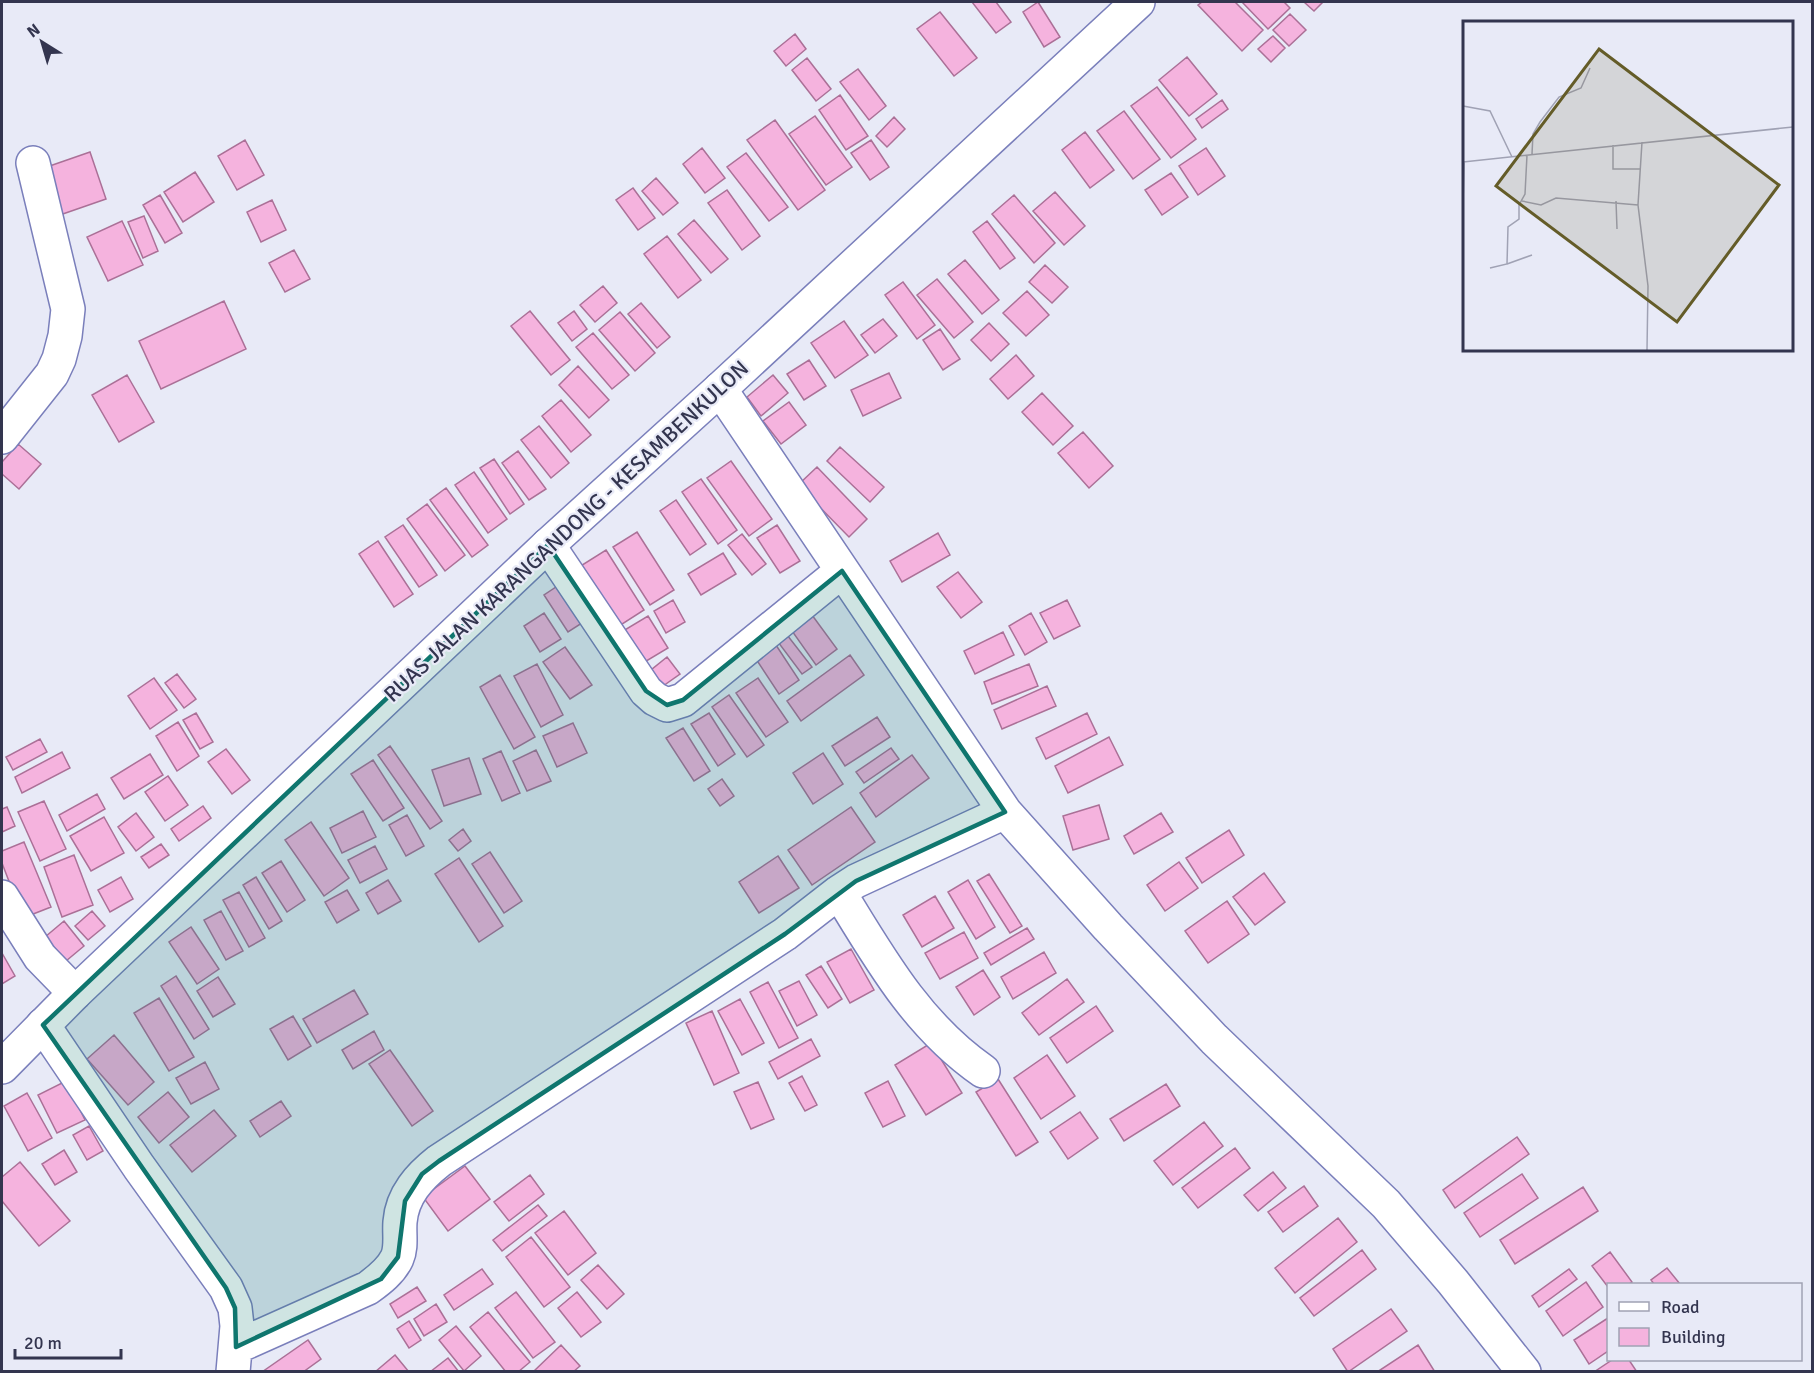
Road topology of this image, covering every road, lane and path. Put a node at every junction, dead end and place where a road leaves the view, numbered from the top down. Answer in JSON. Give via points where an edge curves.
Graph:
{"nodes":[{"id":1,"x":1138,"y":2,"type":"edge"},
{"id":2,"x":33,"y":163,"type":"dead end"},
{"id":3,"x":720,"y":389,"type":"junction"},
{"id":4,"x":2,"y":437,"type":"edge"},
{"id":5,"x":548,"y":545,"type":"junction"},
{"id":6,"x":842,"y":571,"type":"junction"},
{"id":7,"x":1005,"y":812,"type":"junction"},
{"id":8,"x":839,"y":892,"type":"junction"},
{"id":9,"x":2,"y":897,"type":"edge"},
{"id":10,"x":75,"y":993,"type":"junction"},
{"id":11,"x":43,"y":1025,"type":"junction"},
{"id":12,"x":2,"y":1067,"type":"edge"},
{"id":13,"x":983,"y":1071,"type":"dead end"},
{"id":14,"x":234,"y":1359,"type":"edge"},
{"id":15,"x":1524,"y":1371,"type":"edge"}],
"edges":[{"from":1,"to":3,"type":"street","name":"RUAS JALAN KARANGANDONG - KESAMBENKULON"},
{"from":2,"to":4,"type":"street","via":[[68,309],[65,336],[52,374]]},
{"from":3,"to":5,"type":"street","name":"RUAS JALAN KARANGANDONG - KESAMBENKULON"},
{"from":3,"to":6,"type":"street"},
{"from":5,"to":6,"type":"street","via":[[646,691],[667,705],[683,700]]},
{"from":5,"to":10,"type":"street","name":"RUAS JALAN KARANGANDONG - KESAMBENKULON"},
{"from":6,"to":7,"type":"street"},
{"from":7,"to":8,"type":"street"},
{"from":7,"to":15,"type":"street","via":[[1214,1039],[1386,1204]]},
{"from":8,"to":13,"type":"street","via":[[906,998],[964,1058]]},
{"from":8,"to":14,"type":"street","via":[[785,934],[422,1174],[405,1201],[398,1257],[390,1269],[368,1288]]},
{"from":9,"to":10,"type":"street","via":[[40,957]]},
{"from":10,"to":11,"type":"street","name":"RUAS JALAN KARANGANDONG - KESAMBENKULON"},
{"from":11,"to":12,"type":"street","name":"RUAS JALAN KARANGANDONG - KESAMBENKULON"},
{"from":11,"to":14,"type":"street","via":[[226,1288],[236,1308]]}]}
